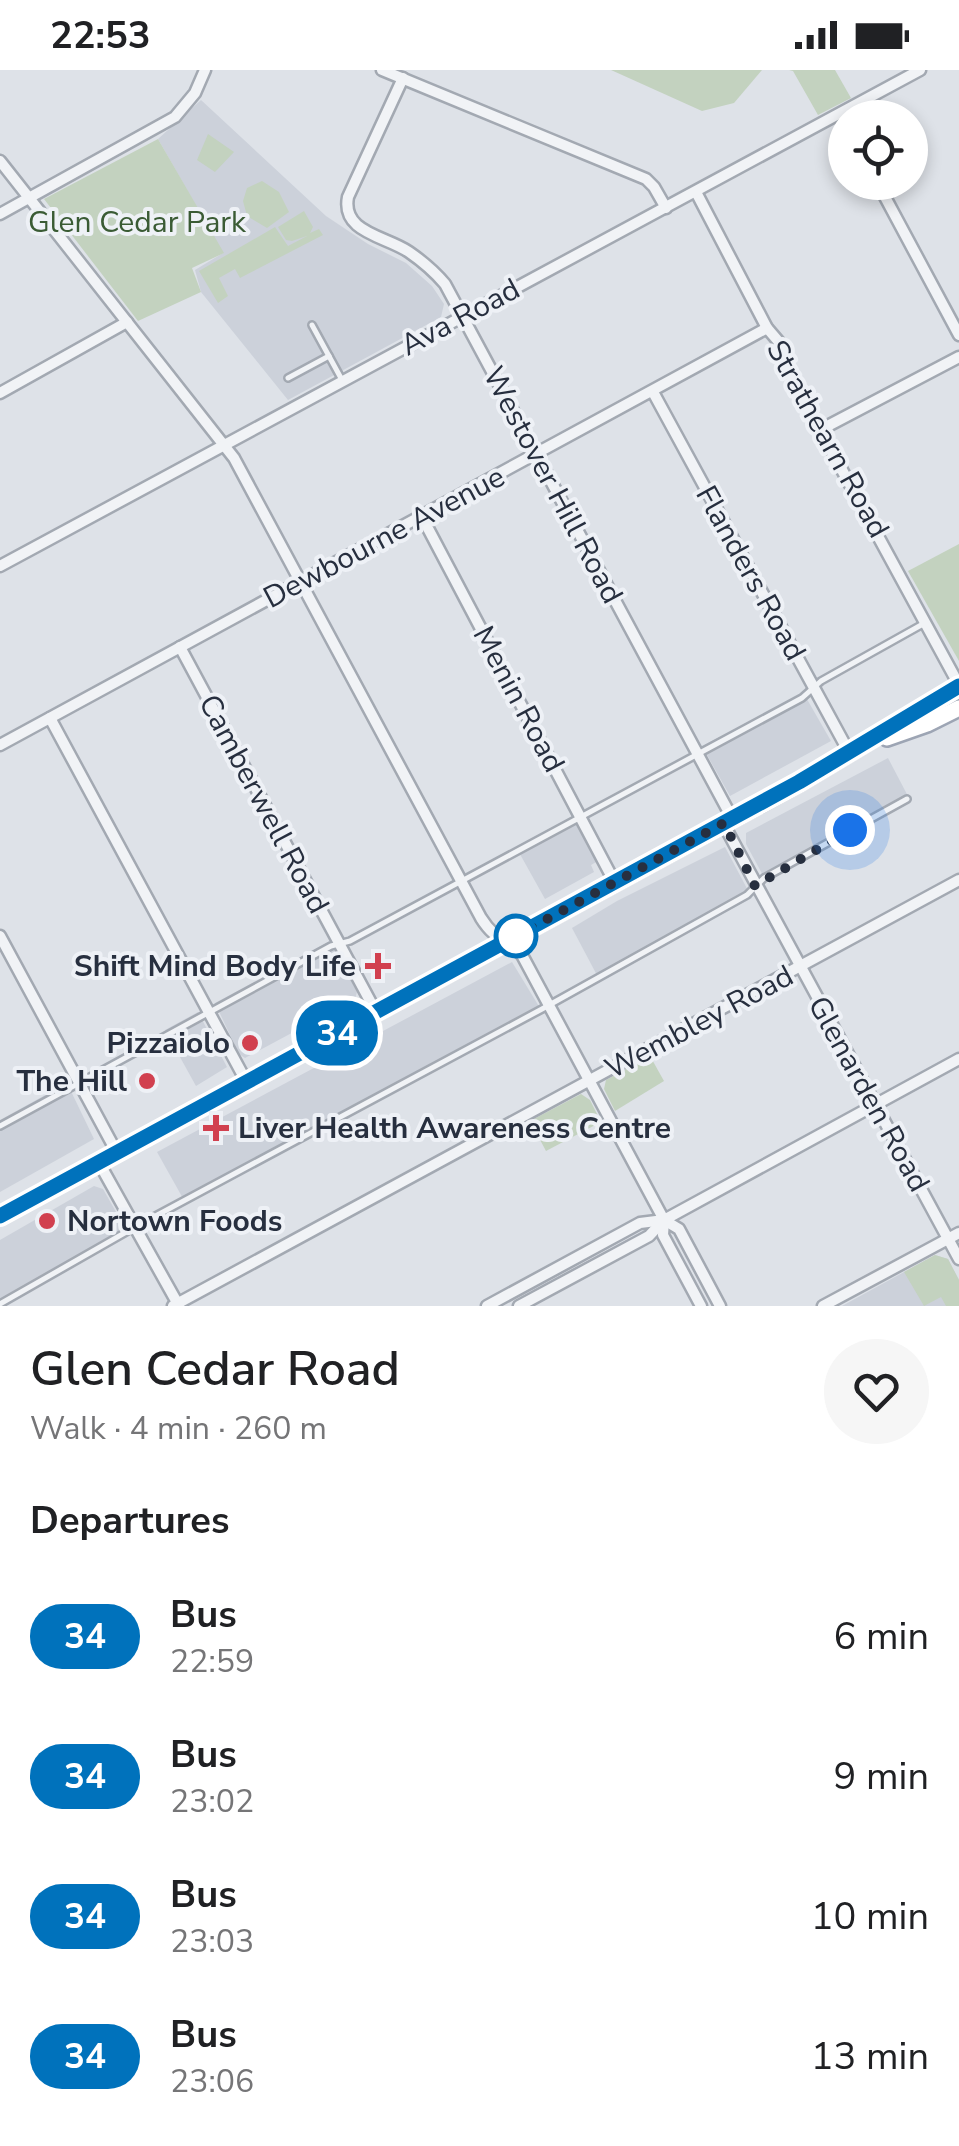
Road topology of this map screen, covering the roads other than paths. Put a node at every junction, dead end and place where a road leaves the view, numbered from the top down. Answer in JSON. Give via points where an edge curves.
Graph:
{"nodes":[{"id":1,"x":205,"y":70,"type":"edge"},
{"id":2,"x":382,"y":70,"type":"edge"},
{"id":3,"x":920,"y":70,"type":"edge"},
{"id":4,"x":403,"y":78,"type":"junction"},
{"id":5,"x":872,"y":100,"type":"edge"},
{"id":6,"x":828,"y":126,"type":"edge"},
{"id":7,"x":0,"y":161,"type":"edge"},
{"id":8,"x":696,"y":192,"type":"junction"},
{"id":9,"x":28,"y":199,"type":"junction"},
{"id":10,"x":887,"y":200,"type":"edge"},
{"id":11,"x":666,"y":208,"type":"junction"},
{"id":12,"x":0,"y":214,"type":"edge"},
{"id":13,"x":462,"y":316,"type":"junction"},
{"id":14,"x":127,"y":322,"type":"junction"},
{"id":15,"x":312,"y":325,"type":"dead end"},
{"id":16,"x":767,"y":328,"type":"junction"},
{"id":17,"x":959,"y":335,"type":"edge"},
{"id":18,"x":328,"y":356,"type":"junction"},
{"id":19,"x":959,"y":357,"type":"edge"},
{"id":20,"x":288,"y":378,"type":"dead end"},
{"id":21,"x":342,"y":380,"type":"junction"},
{"id":22,"x":0,"y":392,"type":"edge"},
{"id":23,"x":652,"y":392,"type":"junction"},
{"id":24,"x":820,"y":430,"type":"junction"},
{"id":25,"x":225,"y":444,"type":"junction"},
{"id":26,"x":537,"y":455,"type":"junction"},
{"id":27,"x":422,"y":517,"type":"junction"},
{"id":28,"x":0,"y":566,"type":"edge"},
{"id":29,"x":300,"y":582,"type":"junction"},
{"id":30,"x":927,"y":622,"type":"junction"},
{"id":31,"x":180,"y":647,"type":"junction"},
{"id":32,"x":959,"y":686,"type":"edge"},
{"id":33,"x":814,"y":689,"type":"junction"},
{"id":34,"x":957,"y":706,"type":"edge"},
{"id":35,"x":50,"y":718,"type":"junction"},
{"id":36,"x":0,"y":745,"type":"edge"},
{"id":37,"x":857,"y":750,"type":"junction"},
{"id":38,"x":697,"y":753,"type":"junction"},
{"id":39,"x":907,"y":799,"type":"dead end"},
{"id":40,"x":582,"y":816,"type":"junction"},
{"id":41,"x":728,"y":821,"type":"junction"},
{"id":42,"x":959,"y":880,"type":"edge"},
{"id":43,"x":461,"y":881,"type":"junction"},
{"id":44,"x":615,"y":882,"type":"junction"},
{"id":45,"x":755,"y":886,"type":"junction"},
{"id":46,"x":0,"y":936,"type":"edge"},
{"id":47,"x":505,"y":942,"type":"junction"},
{"id":48,"x":339,"y":944,"type":"junction"},
{"id":49,"x":800,"y":967,"type":"junction"},
{"id":50,"x":548,"y":1005,"type":"junction"},
{"id":51,"x":209,"y":1012,"type":"junction"},
{"id":52,"x":376,"y":1012,"type":"junction"},
{"id":53,"x":220,"y":1033,"type":"junction"},
{"id":54,"x":197,"y":1045,"type":"dead end"},
{"id":55,"x":959,"y":1059,"type":"edge"},
{"id":56,"x":590,"y":1081,"type":"junction"},
{"id":57,"x":80,"y":1082,"type":"junction"},
{"id":58,"x":246,"y":1082,"type":"junction"},
{"id":59,"x":874,"y":1104,"type":"junction"},
{"id":60,"x":0,"y":1126,"type":"edge"},
{"id":61,"x":116,"y":1150,"type":"junction"},
{"id":62,"x":98,"y":1161,"type":"junction"},
{"id":63,"x":0,"y":1216,"type":"edge"},
{"id":64,"x":664,"y":1220,"type":"junction"},
{"id":65,"x":135,"y":1226,"type":"junction"},
{"id":66,"x":954,"y":1236,"type":"edge"},
{"id":67,"x":959,"y":1259,"type":"edge"},
{"id":68,"x":538,"y":1278,"type":"junction"},
{"id":69,"x":546,"y":1292,"type":"junction"},
{"id":70,"x":0,"y":1304,"type":"edge"},
{"id":71,"x":177,"y":1305,"type":"edge"},
{"id":72,"x":487,"y":1306,"type":"edge"},
{"id":73,"x":519,"y":1306,"type":"edge"},
{"id":74,"x":701,"y":1306,"type":"edge"},
{"id":75,"x":720,"y":1306,"type":"edge"},
{"id":76,"x":823,"y":1306,"type":"edge"}],
"edges":[{"from":1,"to":9,"type":"street","via":[[175,117]]},
{"from":2,"to":4,"type":"street"},
{"from":3,"to":5,"type":"street","name":"Ava Road"},
{"from":4,"to":11,"type":"street","via":[[646,179]]},
{"from":4,"to":13,"type":"street","name":"Westover Hill Road","via":[[348,196],[348,212],[361,229],[430,267]]},
{"from":6,"to":8,"type":"street","name":"Ava Road"},
{"from":7,"to":9,"type":"street"},
{"from":8,"to":11,"type":"street","name":"Ava Road"},
{"from":8,"to":16,"type":"street","name":"Strathearn Road"},
{"from":9,"to":12,"type":"street"},
{"from":9,"to":14,"type":"street"},
{"from":10,"to":17,"type":"street"},
{"from":11,"to":13,"type":"street","name":"Ava Road"},
{"from":13,"to":21,"type":"street","name":"Ava Road"},
{"from":13,"to":26,"type":"street","name":"Westover Hill Road"},
{"from":14,"to":22,"type":"street"},
{"from":14,"to":25,"type":"street"},
{"from":15,"to":18,"type":"lane"},
{"from":16,"to":23,"type":"street","name":"Dewbourne Avenue"},
{"from":16,"to":24,"type":"street","name":"Strathearn Road"},
{"from":18,"to":20,"type":"lane"},
{"from":18,"to":21,"type":"lane"},
{"from":19,"to":24,"type":"street"},
{"from":21,"to":25,"type":"street","name":"Ava Road"},
{"from":23,"to":26,"type":"street","name":"Dewbourne Avenue"},
{"from":23,"to":33,"type":"street","name":"Flanders Road"},
{"from":24,"to":30,"type":"street","name":"Strathearn Road"},
{"from":25,"to":28,"type":"street","name":"Ava Road"},
{"from":25,"to":29,"type":"street"},
{"from":26,"to":27,"type":"street","name":"Dewbourne Avenue"},
{"from":26,"to":38,"type":"street","name":"Westover Hill Road"},
{"from":27,"to":29,"type":"street","name":"Dewbourne Avenue"},
{"from":27,"to":40,"type":"street","name":"Menin Road"},
{"from":29,"to":31,"type":"street","name":"Dewbourne Avenue"},
{"from":29,"to":43,"type":"street"},
{"from":30,"to":32,"type":"street","name":"Strathearn Road"},
{"from":30,"to":33,"type":"lane"},
{"from":31,"to":35,"type":"street","name":"Dewbourne Avenue"},
{"from":31,"to":48,"type":"street","name":"Camberwell Road"},
{"from":32,"to":37,"type":"main road"},
{"from":33,"to":37,"type":"street","name":"Flanders Road"},
{"from":33,"to":38,"type":"lane"},
{"from":34,"to":37,"type":"main road"},
{"from":35,"to":36,"type":"street","name":"Dewbourne Avenue"},
{"from":35,"to":51,"type":"street"},
{"from":37,"to":41,"type":"main road"},
{"from":38,"to":40,"type":"lane"},
{"from":38,"to":41,"type":"street","name":"Westover Hill Road"},
{"from":39,"to":45,"type":"lane"},
{"from":40,"to":43,"type":"lane"},
{"from":40,"to":44,"type":"street","name":"Menin Road"},
{"from":41,"to":44,"type":"main road"},
{"from":41,"to":45,"type":"street","name":"Glenarden Road"},
{"from":42,"to":49,"type":"street","name":"Wembley Road"},
{"from":43,"to":47,"type":"street","via":[[489,931]]},
{"from":43,"to":48,"type":"lane"},
{"from":44,"to":47,"type":"main road"},
{"from":45,"to":49,"type":"street","name":"Glenarden Road"},
{"from":45,"to":50,"type":"lane"},
{"from":46,"to":57,"type":"street"},
{"from":47,"to":50,"type":"street","via":[[522,954]]},
{"from":47,"to":52,"type":"main road"},
{"from":48,"to":51,"type":"lane"},
{"from":48,"to":52,"type":"street","name":"Camberwell Road"},
{"from":49,"to":56,"type":"street","name":"Wembley Road"},
{"from":49,"to":59,"type":"street","name":"Glenarden Road"},
{"from":50,"to":56,"type":"street"},
{"from":50,"to":65,"type":"lane"},
{"from":51,"to":53,"type":"street"},
{"from":51,"to":57,"type":"lane"},
{"from":52,"to":58,"type":"main road"},
{"from":53,"to":54,"type":"lane"},
{"from":53,"to":58,"type":"street"},
{"from":55,"to":59,"type":"street"},
{"from":56,"to":64,"type":"street"},
{"from":56,"to":71,"type":"street","name":"Wembley Road"},
{"from":57,"to":60,"type":"lane"},
{"from":57,"to":61,"type":"street"},
{"from":58,"to":61,"type":"main road"},
{"from":59,"to":64,"type":"street"},
{"from":59,"to":66,"type":"street","name":"Glenarden Road"},
{"from":61,"to":62,"type":"main road"},
{"from":62,"to":63,"type":"main road"},
{"from":62,"to":65,"type":"street"},
{"from":64,"to":68,"type":"street","via":[[640,1224]]},
{"from":64,"to":69,"type":"street","via":[[650,1236]]},
{"from":64,"to":74,"type":"street","via":[[664,1236]]},
{"from":64,"to":75,"type":"street","via":[[679,1229]]},
{"from":65,"to":70,"type":"lane"},
{"from":65,"to":71,"type":"street"},
{"from":66,"to":67,"type":"street","name":"Glenarden Road"},
{"from":66,"to":76,"type":"street"},
{"from":68,"to":69,"type":"street"},
{"from":68,"to":72,"type":"street"},
{"from":69,"to":73,"type":"street"}]}
